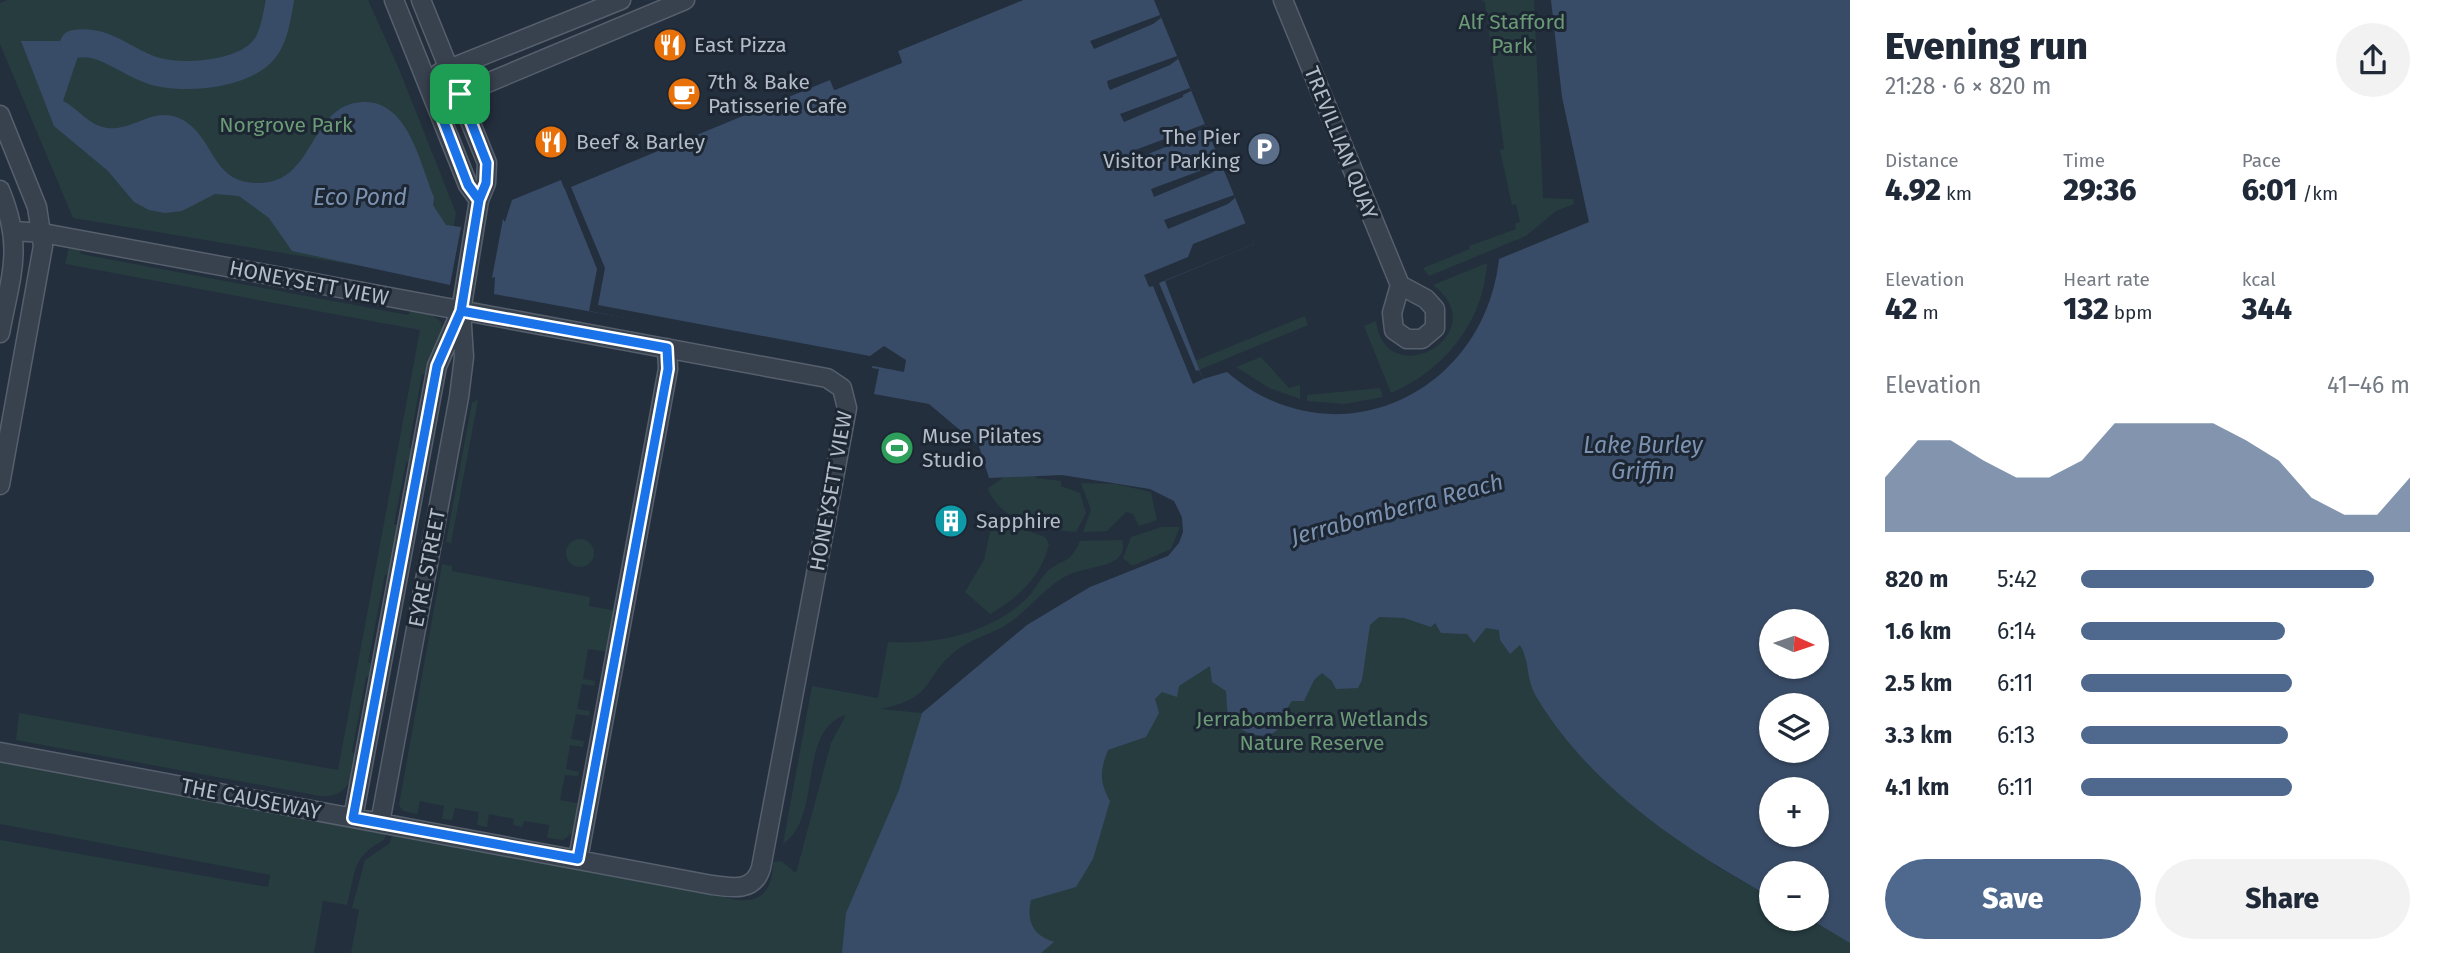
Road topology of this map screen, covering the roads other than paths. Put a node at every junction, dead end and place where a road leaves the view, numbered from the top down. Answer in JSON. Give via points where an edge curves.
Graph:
{"nodes":[{"id":1,"x":394,"y":0,"type":"edge"},
{"id":2,"x":421,"y":0,"type":"edge"},
{"id":3,"x":621,"y":0,"type":"edge"},
{"id":4,"x":685,"y":0,"type":"edge"},
{"id":5,"x":1283,"y":0,"type":"edge"},
{"id":6,"x":450,"y":69,"type":"junction"},
{"id":7,"x":426,"y":78,"type":"junction"},
{"id":8,"x":460,"y":94,"type":"junction"},
{"id":9,"x":437,"y":104,"type":"junction"},
{"id":10,"x":0,"y":115,"type":"edge"},
{"id":11,"x":0,"y":190,"type":"edge"},
{"id":12,"x":479,"y":200,"type":"junction"},
{"id":13,"x":14,"y":231,"type":"junction"},
{"id":14,"x":43,"y":233,"type":"junction"},
{"id":15,"x":1400,"y":285,"type":"dead end"},
{"id":16,"x":461,"y":311,"type":"junction"},
{"id":17,"x":0,"y":333,"type":"edge"},
{"id":18,"x":667,"y":348,"type":"junction"},
{"id":19,"x":1,"y":479,"type":"edge"},
{"id":20,"x":0,"y":752,"type":"edge"},
{"id":21,"x":353,"y":818,"type":"junction"},
{"id":22,"x":380,"y":823,"type":"junction"},
{"id":23,"x":578,"y":859,"type":"junction"},
{"id":24,"x":749,"y":885,"type":"joint"}],
"edges":[{"from":1,"to":7,"type":"street"},
{"from":2,"to":6,"type":"street","name":"EYRE STREET"},
{"from":3,"to":6,"type":"street"},
{"from":4,"to":8,"type":"street"},
{"from":5,"to":15,"type":"street","name":"TREVILLIAN QUAY"},
{"from":6,"to":7,"type":"street"},
{"from":6,"to":8,"type":"street","name":"EYRE STREET"},
{"from":7,"to":9,"type":"street"},
{"from":8,"to":9,"type":"street"},
{"from":8,"to":12,"type":"street","name":"EYRE STREET","via":[[487,163]]},
{"from":9,"to":12,"type":"street","via":[[468,185]]},
{"from":10,"to":14,"type":"street"},
{"from":11,"to":13,"type":"street"},
{"from":12,"to":16,"type":"street","name":"EYRE STREET"},
{"from":13,"to":14,"type":"street","name":"HONEYSETT VIEW"},
{"from":13,"to":17,"type":"street","via":[[14,259]]},
{"from":14,"to":16,"type":"street","name":"HONEYSETT VIEW"},
{"from":14,"to":19,"type":"street"},
{"from":16,"to":18,"type":"street","name":"HONEYSETT VIEW"},
{"from":16,"to":21,"type":"street","name":"EYRE STREET","via":[[437,366]]},
{"from":16,"to":22,"type":"street","name":"EYRE STREET","via":[[464,357],[459,397]]},
{"from":18,"to":23,"type":"street","via":[[665,382]]},
{"from":18,"to":24,"type":"street","name":"HONEYSETT VIEW","via":[[831,379],[842,388],[847,404],[763,856],[758,875]]},
{"from":20,"to":21,"type":"street","name":"THE CAUSEWAY"},
{"from":21,"to":22,"type":"street","name":"THE CAUSEWAY"},
{"from":22,"to":23,"type":"street","name":"THE CAUSEWAY"},
{"from":23,"to":24,"type":"street","name":"THE CAUSEWAY","via":[[723,887]]}]}
